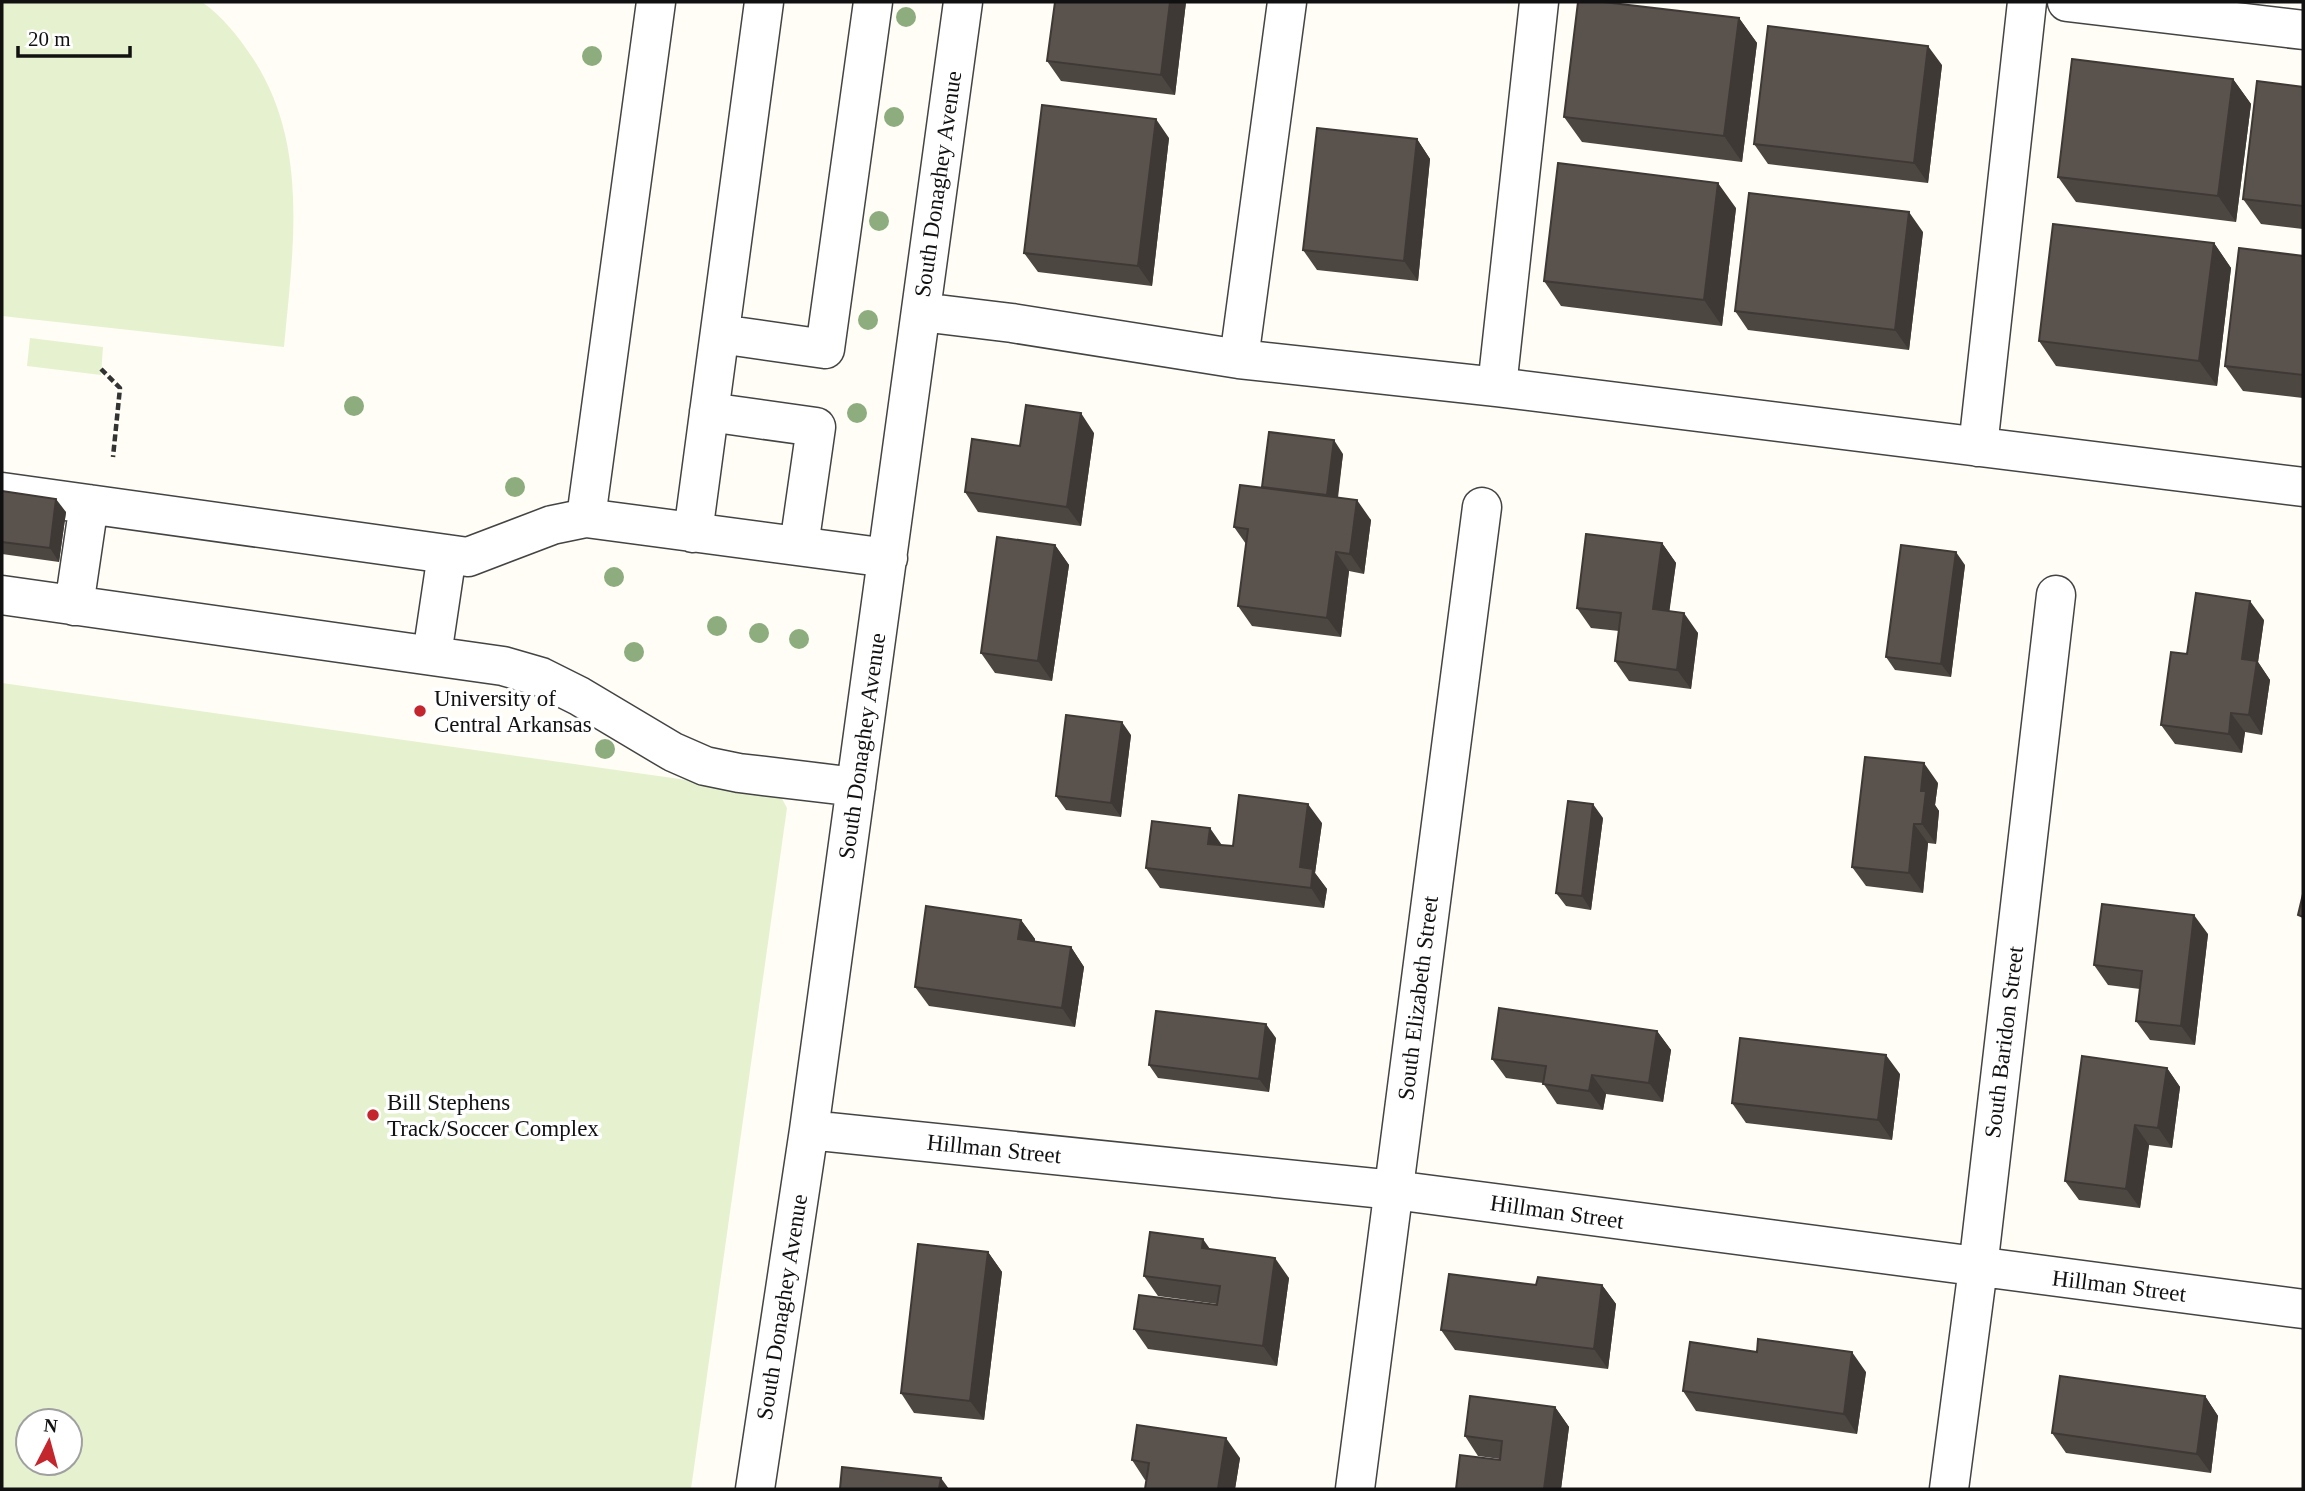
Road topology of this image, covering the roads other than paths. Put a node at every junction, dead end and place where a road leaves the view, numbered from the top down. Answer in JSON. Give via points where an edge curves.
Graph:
{"nodes":[{"id":1,"x":656,"y":2,"type":"edge"},
{"id":2,"x":764,"y":2,"type":"edge"},
{"id":3,"x":873,"y":2,"type":"edge"},
{"id":4,"x":963,"y":2,"type":"edge"},
{"id":5,"x":1287,"y":2,"type":"edge"},
{"id":6,"x":1539,"y":2,"type":"edge"},
{"id":7,"x":2028,"y":2,"type":"edge"},
{"id":8,"x":2067,"y":2,"type":"edge"},
{"id":9,"x":2303,"y":30,"type":"edge"},
{"id":10,"x":921,"y":312,"type":"junction"},
{"id":11,"x":720,"y":334,"type":"junction"},
{"id":12,"x":1239,"y":359,"type":"junction"},
{"id":13,"x":1497,"y":387,"type":"junction"},
{"id":14,"x":709,"y":412,"type":"junction"},
{"id":15,"x":1978,"y":447,"type":"junction"},
{"id":16,"x":2303,"y":487,"type":"edge"},
{"id":17,"x":2,"y":492,"type":"edge"},
{"id":18,"x":89,"y":504,"type":"junction"},
{"id":19,"x":1482,"y":507,"type":"dead end"},
{"id":20,"x":586,"y":518,"type":"junction"},
{"id":21,"x":693,"y":533,"type":"junction"},
{"id":22,"x":799,"y":546,"type":"junction"},
{"id":23,"x":447,"y":554,"type":"junction"},
{"id":24,"x":888,"y":558,"type":"junction"},
{"id":25,"x":2,"y":595,"type":"edge"},
{"id":26,"x":2056,"y":595,"type":"dead end"},
{"id":27,"x":75,"y":606,"type":"junction"},
{"id":28,"x":432,"y":655,"type":"junction"},
{"id":29,"x":856,"y":787,"type":"junction"},
{"id":30,"x":810,"y":1130,"type":"junction"},
{"id":31,"x":1394,"y":1190,"type":"junction"},
{"id":32,"x":1978,"y":1268,"type":"junction"},
{"id":33,"x":2303,"y":1309,"type":"edge"},
{"id":34,"x":755,"y":1489,"type":"edge"},
{"id":35,"x":1354,"y":1489,"type":"edge"},
{"id":36,"x":1949,"y":1489,"type":"edge"}],
"edges":[{"from":1,"to":20,"type":"street"},
{"from":2,"to":11,"type":"street"},
{"from":3,"to":11,"type":"street","via":[[825,349]]},
{"from":4,"to":10,"type":"street","name":"South Donaghey Avenue"},
{"from":5,"to":12,"type":"street"},
{"from":6,"to":13,"type":"street"},
{"from":7,"to":15,"type":"street"},
{"from":8,"to":9,"type":"street"},
{"from":10,"to":12,"type":"street"},
{"from":10,"to":24,"type":"street","name":"South Donaghey Avenue"},
{"from":11,"to":14,"type":"street"},
{"from":12,"to":13,"type":"street"},
{"from":13,"to":15,"type":"street"},
{"from":14,"to":21,"type":"street"},
{"from":14,"to":22,"type":"street","via":[[816,427]]},
{"from":15,"to":16,"type":"street"},
{"from":17,"to":18,"type":"street"},
{"from":18,"to":23,"type":"street"},
{"from":18,"to":27,"type":"street"},
{"from":19,"to":31,"type":"street","name":"South Elizabeth Street"},
{"from":20,"to":21,"type":"street"},
{"from":20,"to":23,"type":"street","via":[[552,525],[468,557]]},
{"from":21,"to":22,"type":"street"},
{"from":22,"to":24,"type":"street"},
{"from":23,"to":28,"type":"street"},
{"from":24,"to":29,"type":"street","name":"South Donaghey Avenue"},
{"from":25,"to":27,"type":"street"},
{"from":26,"to":32,"type":"street","name":"South Baridon Street"},
{"from":27,"to":28,"type":"street"},
{"from":28,"to":29,"type":"street","via":[[541,677],[705,766]]},
{"from":29,"to":30,"type":"street","name":"South Donaghey Avenue"},
{"from":30,"to":31,"type":"street","name":"Hillman Street"},
{"from":30,"to":34,"type":"street","name":"South Donaghey Avenue"},
{"from":31,"to":32,"type":"street","name":"Hillman Street"},
{"from":31,"to":35,"type":"street","name":"South Elizabeth Street"},
{"from":32,"to":33,"type":"street","name":"Hillman Street"},
{"from":32,"to":36,"type":"street","name":"South Baridon Street"}]}
